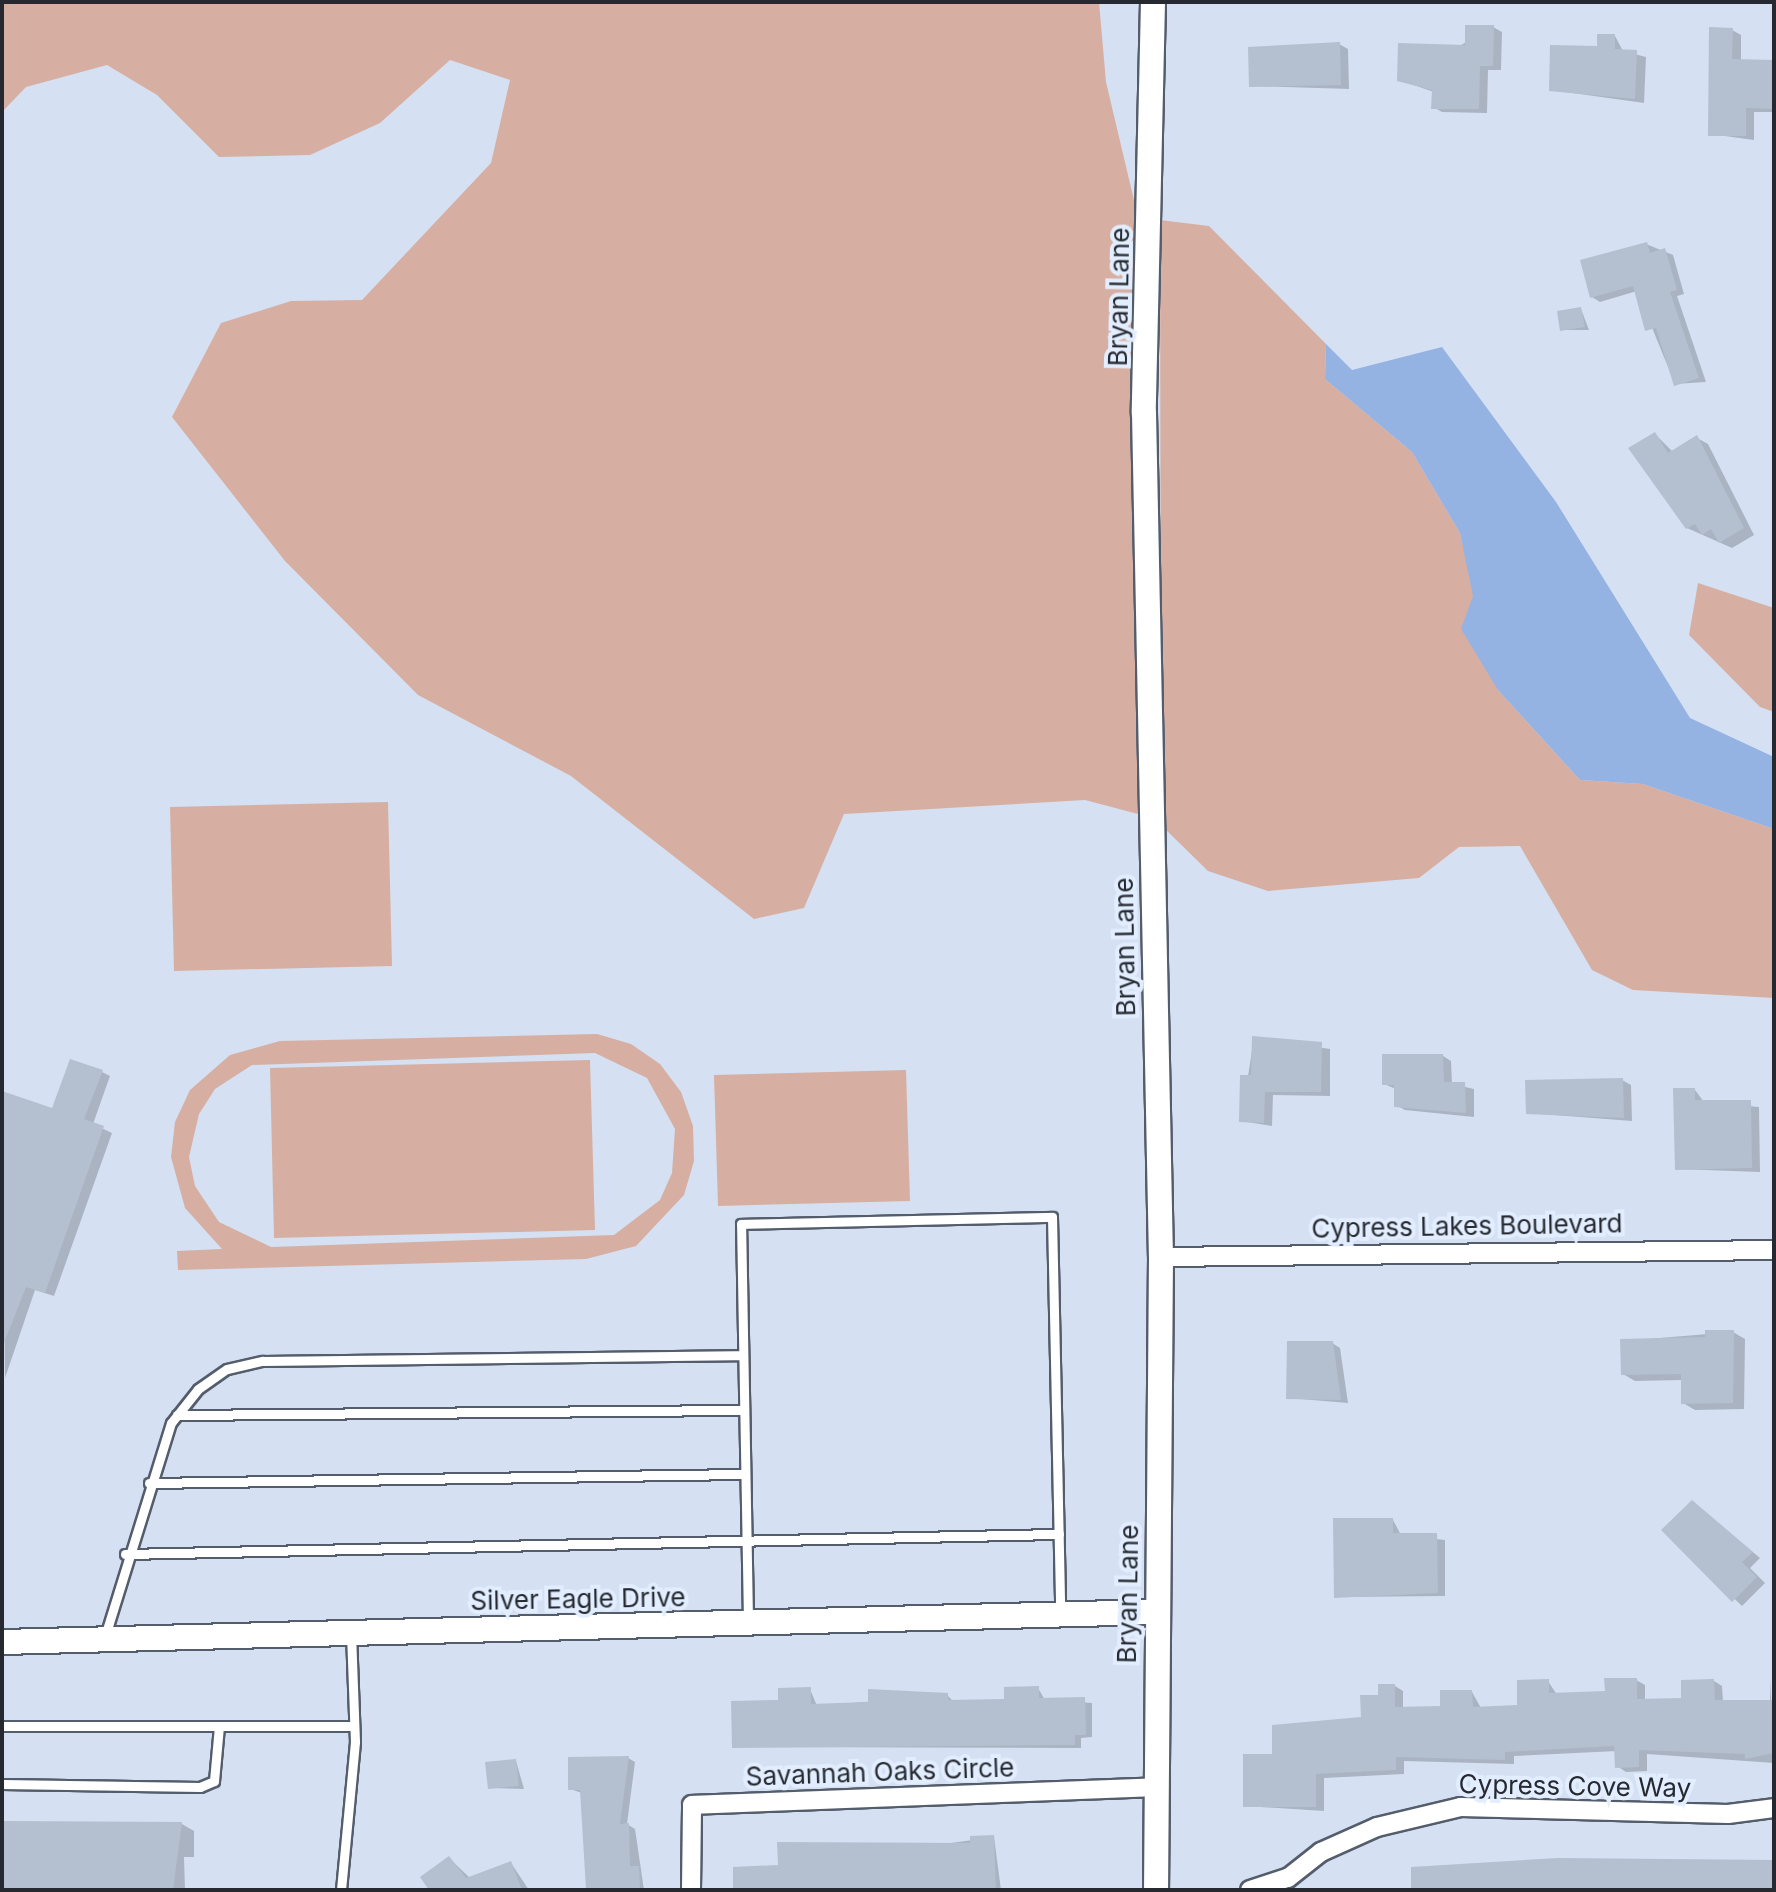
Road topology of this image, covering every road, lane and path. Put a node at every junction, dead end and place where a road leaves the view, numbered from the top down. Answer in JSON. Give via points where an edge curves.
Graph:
{"nodes":[{"id":1,"x":1153,"y":2,"type":"edge"},
{"id":2,"x":1774,"y":1250,"type":"edge"},
{"id":3,"x":1161,"y":1257,"type":"junction"},
{"id":4,"x":742,"y":1355,"type":"junction"},
{"id":5,"x":743,"y":1410,"type":"junction"},
{"id":6,"x":177,"y":1415,"type":"junction"},
{"id":7,"x":745,"y":1474,"type":"junction"},
{"id":8,"x":149,"y":1483,"type":"junction"},
{"id":9,"x":1059,"y":1534,"type":"junction"},
{"id":10,"x":746,"y":1543,"type":"junction"},
{"id":11,"x":125,"y":1554,"type":"junction"},
{"id":12,"x":1155,"y":1612,"type":"junction"},
{"id":13,"x":1060,"y":1615,"type":"junction"},
{"id":14,"x":748,"y":1623,"type":"junction"},
{"id":15,"x":351,"y":1633,"type":"junction"},
{"id":16,"x":104,"y":1639,"type":"junction"},
{"id":17,"x":2,"y":1642,"type":"edge"},
{"id":18,"x":2,"y":1726,"type":"edge"},
{"id":19,"x":219,"y":1726,"type":"junction"},
{"id":20,"x":354,"y":1726,"type":"junction"},
{"id":21,"x":2,"y":1784,"type":"edge"},
{"id":22,"x":1155,"y":1787,"type":"junction"},
{"id":23,"x":1774,"y":1808,"type":"edge"},
{"id":24,"x":341,"y":1890,"type":"edge"},
{"id":25,"x":691,"y":1890,"type":"edge"},
{"id":26,"x":1156,"y":1890,"type":"edge"},
{"id":27,"x":1250,"y":1890,"type":"edge"}],
"edges":[{"from":1,"to":3,"type":"street","name":"Bryan Lane","via":[[1144,413]]},
{"from":2,"to":3,"type":"street","name":"Cypress Lakes Boulevard"},
{"from":3,"to":12,"type":"street","name":"Bryan Lane"},
{"from":4,"to":5,"type":"lane"},
{"from":4,"to":6,"type":"lane","via":[[263,1361],[227,1369]]},
{"from":4,"to":9,"type":"lane","via":[[741,1224],[1052,1217]]},
{"from":5,"to":6,"type":"lane"},
{"from":5,"to":7,"type":"lane"},
{"from":6,"to":8,"type":"lane"},
{"from":7,"to":8,"type":"lane"},
{"from":7,"to":10,"type":"lane"},
{"from":8,"to":11,"type":"lane"},
{"from":9,"to":10,"type":"lane"},
{"from":9,"to":13,"type":"lane"},
{"from":10,"to":11,"type":"lane"},
{"from":10,"to":14,"type":"lane"},
{"from":11,"to":16,"type":"lane"},
{"from":12,"to":13,"type":"street","name":"Silver Eagle Drive"},
{"from":12,"to":22,"type":"street","name":"Bryan Lane"},
{"from":13,"to":14,"type":"street","name":"Silver Eagle Drive"},
{"from":14,"to":15,"type":"street","name":"Silver Eagle Drive"},
{"from":15,"to":16,"type":"street","name":"Silver Eagle Drive"},
{"from":15,"to":20,"type":"lane"},
{"from":16,"to":17,"type":"street","name":"Silver Eagle Drive"},
{"from":18,"to":19,"type":"lane"},
{"from":19,"to":20,"type":"lane"},
{"from":19,"to":21,"type":"lane","via":[[214,1781],[200,1787]]},
{"from":20,"to":24,"type":"lane"},
{"from":22,"to":25,"type":"street","name":"Savannah Oaks Circle","via":[[692,1805]]},
{"from":22,"to":26,"type":"street","name":"Bryan Lane"},
{"from":23,"to":27,"type":"street","name":"Cypress Cove Way","via":[[1728,1814],[1461,1807],[1377,1827],[1321,1852],[1288,1878]]}]}
